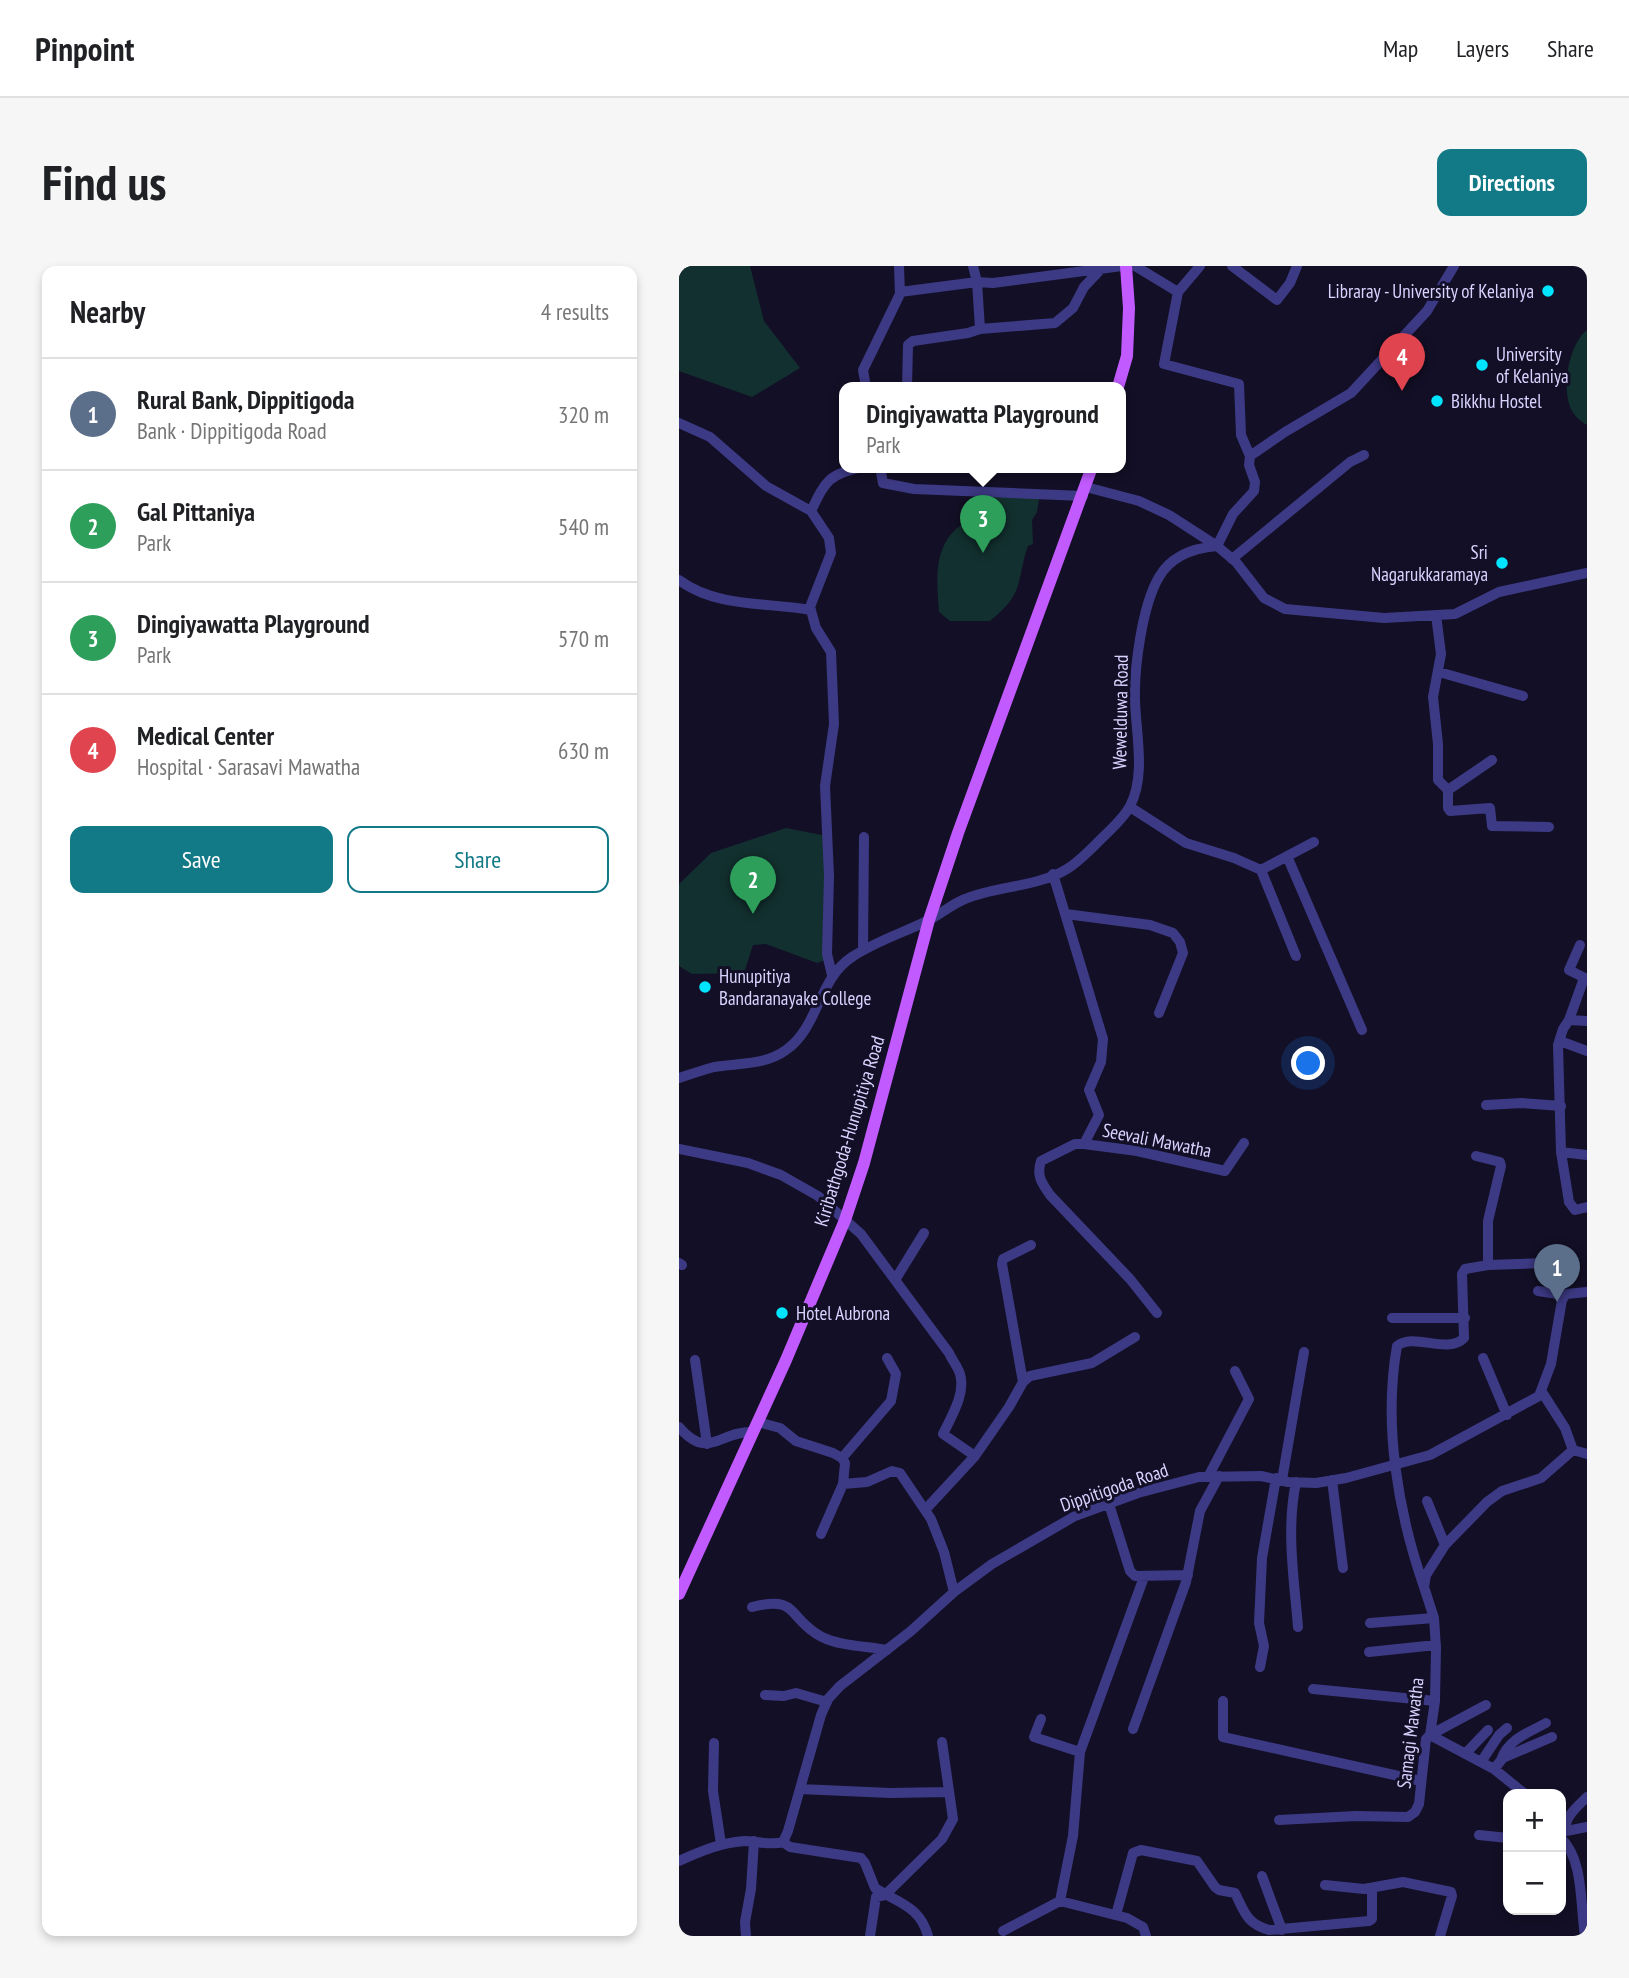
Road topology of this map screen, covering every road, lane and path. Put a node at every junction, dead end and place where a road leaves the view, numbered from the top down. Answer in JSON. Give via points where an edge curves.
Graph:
{"nodes":[{"id":1,"x":899,"y":266,"type":"edge"},
{"id":2,"x":973,"y":266,"type":"edge"},
{"id":3,"x":1124,"y":266,"type":"edge"},
{"id":4,"x":1135,"y":266,"type":"edge"},
{"id":5,"x":1200,"y":266,"type":"edge"},
{"id":6,"x":1232,"y":266,"type":"edge"},
{"id":7,"x":1297,"y":266,"type":"edge"},
{"id":8,"x":1454,"y":266,"type":"edge"},
{"id":9,"x":1101,"y":269,"type":"junction"},
{"id":10,"x":977,"y":282,"type":"junction"},
{"id":11,"x":900,"y":292,"type":"junction"},
{"id":12,"x":1178,"y":292,"type":"junction"},
{"id":13,"x":980,"y":329,"type":"junction"},
{"id":14,"x":865,"y":382,"type":"edge"},
{"id":15,"x":907,"y":382,"type":"edge"},
{"id":16,"x":1119,"y":382,"type":"edge"},
{"id":17,"x":679,"y":423,"type":"edge"},
{"id":18,"x":1364,"y":455,"type":"dead end"},
{"id":19,"x":1250,"y":456,"type":"junction"},
{"id":20,"x":840,"y":473,"type":"edge"},
{"id":21,"x":881,"y":473,"type":"edge"},
{"id":22,"x":1090,"y":473,"type":"edge"},
{"id":23,"x":1084,"y":491,"type":"junction"},
{"id":24,"x":811,"y":512,"type":"junction"},
{"id":25,"x":1217,"y":546,"type":"junction"},
{"id":26,"x":1232,"y":559,"type":"junction"},
{"id":27,"x":1587,"y":573,"type":"edge"},
{"id":28,"x":679,"y":580,"type":"edge"},
{"id":29,"x":811,"y":610,"type":"junction"},
{"id":30,"x":1436,"y":615,"type":"junction"},
{"id":31,"x":1439,"y":672,"type":"junction"},
{"id":32,"x":1523,"y":696,"type":"dead end"},
{"id":33,"x":1492,"y":760,"type":"dead end"},
{"id":34,"x":1448,"y":790,"type":"junction"},
{"id":35,"x":1130,"y":807,"type":"junction"},
{"id":36,"x":1549,"y":827,"type":"dead end"},
{"id":37,"x":864,"y":837,"type":"dead end"},
{"id":38,"x":1314,"y":842,"type":"dead end"},
{"id":39,"x":1287,"y":856,"type":"junction"},
{"id":40,"x":1261,"y":870,"type":"junction"},
{"id":41,"x":1053,"y":874,"type":"junction"},
{"id":42,"x":1066,"y":914,"type":"junction"},
{"id":43,"x":929,"y":920,"type":"junction"},
{"id":44,"x":1580,"y":945,"type":"dead end"},
{"id":45,"x":863,"y":950,"type":"junction"},
{"id":46,"x":1296,"y":956,"type":"dead end"},
{"id":47,"x":832,"y":975,"type":"junction"},
{"id":48,"x":1586,"y":978,"type":"edge"},
{"id":49,"x":1159,"y":1013,"type":"dead end"},
{"id":50,"x":1569,"y":1020,"type":"junction"},
{"id":51,"x":1587,"y":1021,"type":"edge"},
{"id":52,"x":1362,"y":1030,"type":"dead end"},
{"id":53,"x":1560,"y":1041,"type":"junction"},
{"id":54,"x":1587,"y":1051,"type":"edge"},
{"id":55,"x":679,"y":1078,"type":"edge"},
{"id":56,"x":1486,"y":1105,"type":"dead end"},
{"id":57,"x":1560,"y":1107,"type":"junction"},
{"id":58,"x":1244,"y":1143,"type":"dead end"},
{"id":59,"x":1084,"y":1144,"type":"junction"},
{"id":60,"x":679,"y":1149,"type":"edge"},
{"id":61,"x":1561,"y":1152,"type":"junction"},
{"id":62,"x":1587,"y":1155,"type":"edge"},
{"id":63,"x":1476,"y":1156,"type":"dead end"},
{"id":64,"x":1587,"y":1207,"type":"edge"},
{"id":65,"x":845,"y":1220,"type":"junction"},
{"id":66,"x":924,"y":1233,"type":"dead end"},
{"id":67,"x":1031,"y":1245,"type":"dead end"},
{"id":68,"x":1488,"y":1265,"type":"junction"},
{"id":69,"x":895,"y":1280,"type":"junction"},
{"id":70,"x":1538,"y":1290,"type":"dead end"},
{"id":71,"x":1587,"y":1292,"type":"edge"},
{"id":72,"x":1553,"y":1293,"type":"junction"},
{"id":73,"x":1566,"y":1294,"type":"junction"},
{"id":74,"x":1157,"y":1313,"type":"dead end"},
{"id":75,"x":1392,"y":1318,"type":"dead end"},
{"id":76,"x":1465,"y":1318,"type":"junction"},
{"id":77,"x":1135,"y":1337,"type":"dead end"},
{"id":78,"x":1304,"y":1352,"type":"dead end"},
{"id":79,"x":887,"y":1358,"type":"dead end"},
{"id":80,"x":1483,"y":1358,"type":"dead end"},
{"id":81,"x":695,"y":1360,"type":"dead end"},
{"id":82,"x":1235,"y":1371,"type":"dead end"},
{"id":83,"x":1023,"y":1382,"type":"junction"},
{"id":84,"x":1542,"y":1392,"type":"junction"},
{"id":85,"x":1507,"y":1415,"type":"junction"},
{"id":86,"x":679,"y":1427,"type":"edge"},
{"id":87,"x":756,"y":1427,"type":"junction"},
{"id":88,"x":707,"y":1444,"type":"junction"},
{"id":89,"x":1573,"y":1450,"type":"junction"},
{"id":90,"x":1587,"y":1454,"type":"edge"},
{"id":91,"x":975,"y":1456,"type":"junction"},
{"id":92,"x":842,"y":1458,"type":"junction"},
{"id":93,"x":1394,"y":1466,"type":"junction"},
{"id":94,"x":1219,"y":1476,"type":"junction"},
{"id":95,"x":1207,"y":1477,"type":"junction"},
{"id":96,"x":1279,"y":1479,"type":"junction"},
{"id":97,"x":1332,"y":1480,"type":"junction"},
{"id":98,"x":1296,"y":1482,"type":"junction"},
{"id":99,"x":843,"y":1483,"type":"junction"},
{"id":100,"x":1427,"y":1501,"type":"dead end"},
{"id":101,"x":1109,"y":1503,"type":"junction"},
{"id":102,"x":925,"y":1510,"type":"junction"},
{"id":103,"x":821,"y":1534,"type":"dead end"},
{"id":104,"x":1445,"y":1545,"type":"junction"},
{"id":105,"x":1343,"y":1568,"type":"dead end"},
{"id":106,"x":1188,"y":1574,"type":"junction"},
{"id":107,"x":1145,"y":1577,"type":"junction"},
{"id":108,"x":1424,"y":1587,"type":"junction"},
{"id":109,"x":954,"y":1592,"type":"junction"},
{"id":110,"x":679,"y":1594,"type":"edge"},
{"id":111,"x":752,"y":1607,"type":"dead end"},
{"id":112,"x":1434,"y":1618,"type":"junction"},
{"id":113,"x":1370,"y":1623,"type":"dead end"},
{"id":114,"x":1298,"y":1627,"type":"dead end"},
{"id":115,"x":1436,"y":1645,"type":"junction"},
{"id":116,"x":887,"y":1650,"type":"junction"},
{"id":117,"x":1369,"y":1652,"type":"dead end"},
{"id":118,"x":1260,"y":1667,"type":"dead end"},
{"id":119,"x":1313,"y":1689,"type":"dead end"},
{"id":120,"x":765,"y":1695,"type":"dead end"},
{"id":121,"x":1223,"y":1701,"type":"dead end"},
{"id":122,"x":1435,"y":1701,"type":"junction"},
{"id":123,"x":827,"y":1702,"type":"junction"},
{"id":124,"x":1486,"y":1704,"type":"dead end"},
{"id":125,"x":1041,"y":1718,"type":"dead end"},
{"id":126,"x":1546,"y":1723,"type":"dead end"},
{"id":127,"x":1507,"y":1728,"type":"dead end"},
{"id":128,"x":1133,"y":1729,"type":"dead end"},
{"id":129,"x":1488,"y":1730,"type":"dead end"},
{"id":130,"x":1430,"y":1735,"type":"junction"},
{"id":131,"x":1552,"y":1737,"type":"dead end"},
{"id":132,"x":942,"y":1742,"type":"dead end"},
{"id":133,"x":715,"y":1743,"type":"dead end"},
{"id":134,"x":1080,"y":1752,"type":"junction"},
{"id":135,"x":1466,"y":1754,"type":"junction"},
{"id":136,"x":1481,"y":1762,"type":"junction"},
{"id":137,"x":1497,"y":1765,"type":"junction"},
{"id":138,"x":1421,"y":1781,"type":"junction"},
{"id":139,"x":800,"y":1789,"type":"junction"},
{"id":140,"x":1520,"y":1789,"type":"edge"},
{"id":141,"x":949,"y":1792,"type":"junction"},
{"id":142,"x":1587,"y":1797,"type":"edge"},
{"id":143,"x":1279,"y":1820,"type":"dead end"},
{"id":144,"x":1566,"y":1824,"type":"edge"},
{"id":145,"x":1587,"y":1827,"type":"edge"},
{"id":146,"x":1566,"y":1833,"type":"edge"},
{"id":147,"x":1479,"y":1835,"type":"dead end"},
{"id":148,"x":1503,"y":1837,"type":"edge"},
{"id":149,"x":754,"y":1841,"type":"junction"},
{"id":150,"x":1566,"y":1841,"type":"edge"},
{"id":151,"x":783,"y":1842,"type":"junction"},
{"id":152,"x":721,"y":1844,"type":"junction"},
{"id":153,"x":679,"y":1861,"type":"edge"},
{"id":154,"x":1262,"y":1876,"type":"dead end"},
{"id":155,"x":1325,"y":1885,"type":"dead end"},
{"id":156,"x":1372,"y":1888,"type":"junction"},
{"id":157,"x":885,"y":1895,"type":"junction"},
{"id":158,"x":1060,"y":1901,"type":"junction"},
{"id":159,"x":1116,"y":1915,"type":"junction"},
{"id":160,"x":1585,"y":1915,"type":"edge"},
{"id":161,"x":1003,"y":1931,"type":"dead end"},
{"id":162,"x":1276,"y":1932,"type":"edge"},
{"id":163,"x":746,"y":1936,"type":"edge"},
{"id":164,"x":870,"y":1936,"type":"edge"},
{"id":165,"x":928,"y":1936,"type":"edge"},
{"id":166,"x":1146,"y":1936,"type":"edge"},
{"id":167,"x":1440,"y":1936,"type":"edge"},
{"id":168,"x":1585,"y":1936,"type":"edge"}],
"edges":[{"from":1,"to":11,"type":"street"},
{"from":2,"to":10,"type":"street"},
{"from":3,"to":9,"type":"street"},
{"from":3,"to":16,"type":"main road","via":[[1129,307],[1127,356]]},
{"from":4,"to":12,"type":"street"},
{"from":5,"to":12,"type":"street"},
{"from":6,"to":7,"type":"street","via":[[1277,300]]},
{"from":8,"to":19,"type":"street","via":[[1427,311],[1351,393]]},
{"from":9,"to":10,"type":"street"},
{"from":9,"to":13,"type":"street","via":[[1073,308],[1055,323]]},
{"from":10,"to":11,"type":"street"},
{"from":10,"to":13,"type":"street"},
{"from":11,"to":14,"type":"street","via":[[863,370]]},
{"from":12,"to":19,"type":"street","via":[[1164,364],[1239,384],[1241,435]]},
{"from":13,"to":15,"type":"street","via":[[913,341],[908,345]]},
{"from":17,"to":24,"type":"street","via":[[709,438],[766,486]]},
{"from":18,"to":26,"type":"street"},
{"from":19,"to":25,"type":"street","via":[[1254,491],[1233,514]]},
{"from":20,"to":24,"type":"street","via":[[824,484]]},
{"from":21,"to":23,"type":"street","via":[[883,483],[914,489]]},
{"from":22,"to":23,"type":"main road","name":"Kiribathgoda-Hunupitiya Road"},
{"from":23,"to":25,"type":"street","via":[[1139,501]]},
{"from":23,"to":43,"type":"main road","name":"Kiribathgoda-Hunupitiya Road"},
{"from":24,"to":29,"type":"street","via":[[829,538],[831,553]]},
{"from":25,"to":26,"type":"street"},
{"from":25,"to":35,"type":"street","name":"Wewelduwa Road","via":[[1180,556],[1159,577],[1148,606],[1136,668],[1138,763]]},
{"from":26,"to":30,"type":"street","via":[[1264,598],[1285,609],[1384,618]]},
{"from":27,"to":30,"type":"street","via":[[1499,592],[1455,614]]},
{"from":28,"to":29,"type":"street","via":[[705,596]]},
{"from":29,"to":47,"type":"street","via":[[831,652],[834,724],[825,786],[827,954]]},
{"from":30,"to":31,"type":"street","via":[[1441,641]]},
{"from":31,"to":32,"type":"street"},
{"from":31,"to":34,"type":"street","via":[[1433,697],[1438,780]]},
{"from":33,"to":34,"type":"street"},
{"from":34,"to":36,"type":"street","via":[[1450,811],[1490,808],[1492,826]]},
{"from":35,"to":40,"type":"street","via":[[1186,843]]},
{"from":35,"to":41,"type":"street","via":[[1084,856]]},
{"from":37,"to":45,"type":"street"},
{"from":38,"to":39,"type":"street"},
{"from":39,"to":40,"type":"street"},
{"from":39,"to":52,"type":"street"},
{"from":40,"to":46,"type":"street"},
{"from":41,"to":42,"type":"street","name":"Seevali Mawatha"},
{"from":41,"to":43,"type":"street","via":[[965,899]]},
{"from":42,"to":49,"type":"street","via":[[1150,925],[1173,933],[1183,953]]},
{"from":42,"to":59,"type":"street","name":"Seevali Mawatha","via":[[1104,1045],[1089,1090],[1098,1119]]},
{"from":43,"to":45,"type":"street"},
{"from":43,"to":65,"type":"main road","name":"Kiribathgoda-Hunupitiya Road"},
{"from":44,"to":48,"type":"street","via":[[1569,970]]},
{"from":45,"to":47,"type":"street"},
{"from":47,"to":55,"type":"street","via":[[799,1039],[785,1051],[765,1060]]},
{"from":48,"to":50,"type":"street"},
{"from":50,"to":51,"type":"street"},
{"from":50,"to":53,"type":"street"},
{"from":53,"to":54,"type":"street"},
{"from":53,"to":57,"type":"street"},
{"from":56,"to":57,"type":"street"},
{"from":57,"to":61,"type":"street"},
{"from":58,"to":59,"type":"street","name":"Seevali Mawatha","via":[[1225,1171]]},
{"from":59,"to":74,"type":"street","via":[[1041,1161],[1040,1180]]},
{"from":60,"to":65,"type":"street","via":[[781,1175],[818,1196]]},
{"from":61,"to":62,"type":"street"},
{"from":61,"to":64,"type":"street","via":[[1569,1202],[1575,1210]]},
{"from":63,"to":68,"type":"street","via":[[1501,1166],[1488,1221]]},
{"from":65,"to":69,"type":"street"},
{"from":65,"to":87,"type":"main road","name":"Kiribathgoda-Hunupitiya Road"},
{"from":66,"to":69,"type":"street"},
{"from":67,"to":83,"type":"street","via":[[1003,1259],[1002,1264]]},
{"from":68,"to":72,"type":"street","via":[[1549,1265]]},
{"from":68,"to":76,"type":"street","via":[[1465,1269],[1462,1274]]},
{"from":69,"to":91,"type":"street","via":[[960,1374],[957,1406],[943,1434]]},
{"from":70,"to":72,"type":"street"},
{"from":71,"to":73,"type":"street"},
{"from":72,"to":73,"type":"street"},
{"from":73,"to":84,"type":"street"},
{"from":75,"to":76,"type":"street"},
{"from":76,"to":93,"type":"street","name":"Samagi Mawatha","via":[[1460,1342],[1397,1346],[1391,1406]]},
{"from":77,"to":83,"type":"street","via":[[1092,1363],[1030,1376]]},
{"from":78,"to":96,"type":"street"},
{"from":79,"to":92,"type":"street","via":[[896,1374],[891,1401]]},
{"from":80,"to":85,"type":"street"},
{"from":81,"to":88,"type":"street"},
{"from":82,"to":95,"type":"street","via":[[1249,1399]]},
{"from":83,"to":91,"type":"street"},
{"from":84,"to":85,"type":"street","name":"Dippitigoda Road"},
{"from":84,"to":89,"type":"street"},
{"from":85,"to":93,"type":"street","name":"Dippitigoda Road","via":[[1430,1455]]},
{"from":86,"to":88,"type":"street","via":[[691,1439]]},
{"from":87,"to":88,"type":"street"},
{"from":87,"to":92,"type":"street","via":[[780,1428],[796,1441]]},
{"from":87,"to":110,"type":"main road","name":"Kiribathgoda-Hunupitiya Road"},
{"from":89,"to":90,"type":"street"},
{"from":89,"to":104,"type":"street","via":[[1541,1478],[1502,1491],[1487,1502]]},
{"from":91,"to":102,"type":"street"},
{"from":92,"to":99,"type":"street"},
{"from":93,"to":97,"type":"street","name":"Dippitigoda Road"},
{"from":93,"to":108,"type":"street","name":"Samagi Mawatha"},
{"from":94,"to":95,"type":"street","name":"Dippitigoda Road"},
{"from":94,"to":96,"type":"street","name":"Dippitigoda Road"},
{"from":94,"to":106,"type":"street","via":[[1200,1511]]},
{"from":95,"to":101,"type":"street","name":"Dippitigoda Road"},
{"from":96,"to":98,"type":"street","name":"Dippitigoda Road"},
{"from":96,"to":118,"type":"street","via":[[1262,1558],[1259,1623],[1264,1640]]},
{"from":97,"to":98,"type":"street","name":"Dippitigoda Road"},
{"from":97,"to":105,"type":"street"},
{"from":98,"to":114,"type":"street","via":[[1290,1529]]},
{"from":99,"to":102,"type":"street","via":[[867,1482],[896,1471]]},
{"from":99,"to":103,"type":"street"},
{"from":100,"to":104,"type":"street"},
{"from":101,"to":107,"type":"street","via":[[1131,1571]]},
{"from":101,"to":109,"type":"street","name":"Dippitigoda Road","via":[[1038,1536]]},
{"from":102,"to":109,"type":"street","via":[[938,1535]]},
{"from":104,"to":108,"type":"street","via":[[1426,1575]]},
{"from":106,"to":107,"type":"street"},
{"from":106,"to":128,"type":"street"},
{"from":107,"to":134,"type":"street"},
{"from":108,"to":112,"type":"street","name":"Samagi Mawatha"},
{"from":109,"to":116,"type":"street","name":"Dippitigoda Road"},
{"from":111,"to":116,"type":"street","via":[[785,1604],[823,1638]]},
{"from":112,"to":113,"type":"street"},
{"from":112,"to":115,"type":"street","name":"Samagi Mawatha"},
{"from":115,"to":117,"type":"street"},
{"from":115,"to":122,"type":"street","name":"Samagi Mawatha"},
{"from":116,"to":123,"type":"street","name":"Dippitigoda Road","via":[[840,1686]]},
{"from":119,"to":122,"type":"street"},
{"from":120,"to":123,"type":"street","via":[[796,1693]]},
{"from":121,"to":138,"type":"street","via":[[1223,1738]]},
{"from":122,"to":130,"type":"street","name":"Samagi Mawatha"},
{"from":123,"to":139,"type":"street","name":"Dippitigoda Road"},
{"from":124,"to":130,"type":"street"},
{"from":125,"to":134,"type":"street","via":[[1034,1737]]},
{"from":126,"to":137,"type":"street","via":[[1514,1740]]},
{"from":127,"to":136,"type":"street"},
{"from":129,"to":135,"type":"street"},
{"from":130,"to":135,"type":"street"},
{"from":130,"to":138,"type":"street","name":"Samagi Mawatha"},
{"from":131,"to":137,"type":"street"},
{"from":132,"to":141,"type":"street"},
{"from":133,"to":152,"type":"street","via":[[713,1791]]},
{"from":134,"to":158,"type":"street","via":[[1073,1836]]},
{"from":135,"to":136,"type":"street"},
{"from":136,"to":137,"type":"street"},
{"from":137,"to":140,"type":"street"},
{"from":138,"to":143,"type":"street","name":"Samagi Mawatha","via":[[1419,1804],[1408,1817]]},
{"from":139,"to":141,"type":"street"},
{"from":139,"to":151,"type":"street","name":"Dippitigoda Road"},
{"from":141,"to":157,"type":"street","via":[[953,1819],[942,1839]]},
{"from":142,"to":144,"type":"street"},
{"from":145,"to":146,"type":"street"},
{"from":147,"to":148,"type":"street"},
{"from":149,"to":151,"type":"street"},
{"from":149,"to":152,"type":"street"},
{"from":149,"to":163,"type":"street"},
{"from":150,"to":160,"type":"street","via":[[1574,1854]]},
{"from":151,"to":157,"type":"street","via":[[861,1858],[874,1888]]},
{"from":152,"to":153,"type":"street"},
{"from":154,"to":162,"type":"street"},
{"from":155,"to":156,"type":"street"},
{"from":156,"to":162,"type":"street","via":[[1369,1921]]},
{"from":156,"to":167,"type":"street","via":[[1403,1882],[1451,1892]]},
{"from":157,"to":164,"type":"street","via":[[876,1897]]},
{"from":157,"to":165,"type":"street","via":[[911,1909],[924,1923]]},
{"from":158,"to":159,"type":"street"},
{"from":158,"to":161,"type":"street","via":[[1019,1929]]},
{"from":159,"to":162,"type":"street","via":[[1133,1853],[1141,1850],[1197,1861],[1215,1887],[1235,1893],[1255,1927]]},
{"from":159,"to":166,"type":"street","via":[[1143,1927]]},
{"from":160,"to":168,"type":"street"}]}
